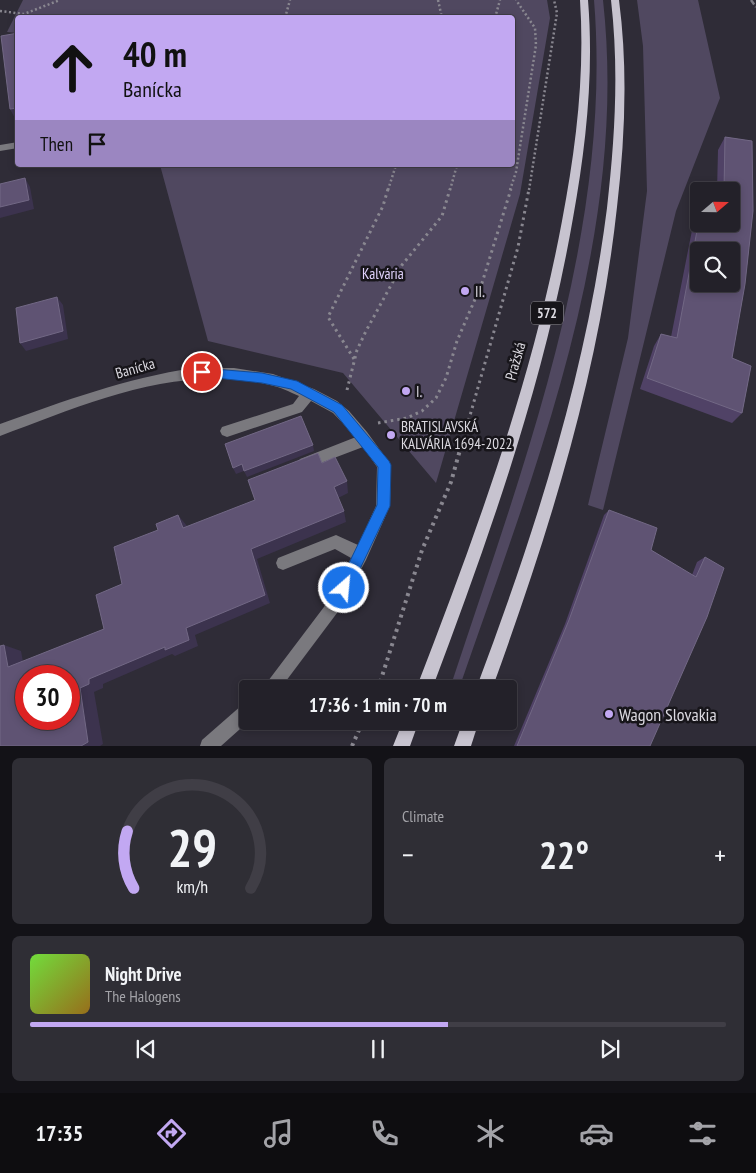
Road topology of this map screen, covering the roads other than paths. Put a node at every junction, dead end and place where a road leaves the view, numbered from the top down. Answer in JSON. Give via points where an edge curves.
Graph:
{"nodes":[{"id":1,"x":584,"y":0,"type":"edge"},
{"id":2,"x":616,"y":0,"type":"edge"},
{"id":3,"x":15,"y":146,"type":"edge"},
{"id":4,"x":0,"y":148,"type":"edge"},
{"id":5,"x":309,"y":393,"type":"junction"},
{"id":6,"x":0,"y":430,"type":"edge"},
{"id":7,"x":227,"y":431,"type":"dead end"},
{"id":8,"x":364,"y":440,"type":"junction"},
{"id":9,"x":291,"y":469,"type":"edge"},
{"id":10,"x":361,"y":555,"type":"junction"},
{"id":11,"x":283,"y":563,"type":"edge"},
{"id":12,"x":277,"y":680,"type":"edge"},
{"id":13,"x":427,"y":680,"type":"edge"},
{"id":14,"x":487,"y":680,"type":"edge"},
{"id":15,"x":239,"y":718,"type":"edge"},
{"id":16,"x":408,"y":730,"type":"edge"},
{"id":17,"x":468,"y":730,"type":"edge"},
{"id":18,"x":208,"y":746,"type":"edge"},
{"id":19,"x":401,"y":746,"type":"edge"},
{"id":20,"x":462,"y":746,"type":"edge"}],
"edges":[{"from":1,"to":13,"type":"main road","name":"Pražská","number":"572","via":[[586,53],[579,148],[568,221],[552,293],[513,437]]},
{"from":2,"to":14,"type":"main road","via":[[620,105],[611,227],[599,303],[555,478]]},
{"from":3,"to":4,"type":"street"},
{"from":5,"to":6,"type":"street","name":"Banícka","via":[[293,385],[262,378],[202,372],[182,374],[161,377]]},
{"from":5,"to":7,"type":"street","via":[[296,408]]},
{"from":5,"to":8,"type":"street","name":"Banícka","via":[[338,409]]},
{"from":8,"to":9,"type":"street"},
{"from":8,"to":10,"type":"street","via":[[384,465],[383,506]]},
{"from":10,"to":11,"type":"street","via":[[336,542]]},
{"from":10,"to":12,"type":"street","via":[[336,604]]},
{"from":15,"to":18,"type":"street"},
{"from":16,"to":19,"type":"main road"},
{"from":17,"to":20,"type":"main road"}]}
